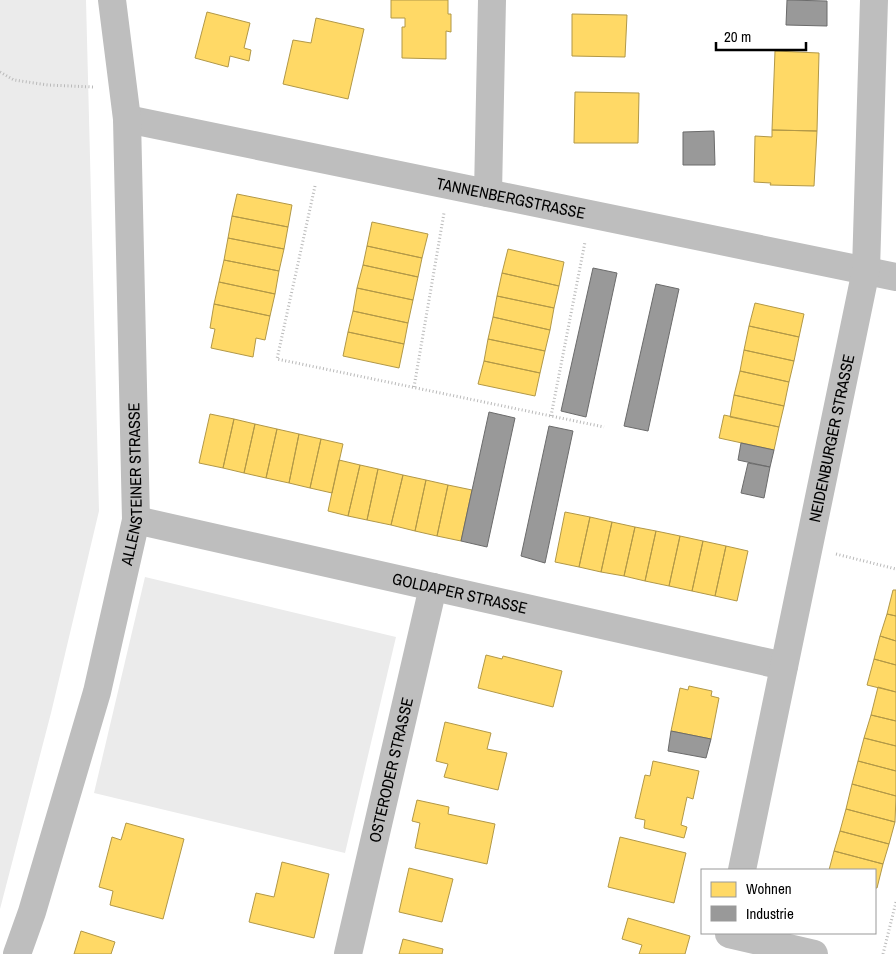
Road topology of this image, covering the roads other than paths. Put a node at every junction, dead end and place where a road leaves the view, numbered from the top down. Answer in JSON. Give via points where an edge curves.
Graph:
{"nodes":[{"id":1,"x":112,"y":0,"type":"edge"},
{"id":2,"x":492,"y":0,"type":"edge"},
{"id":3,"x":874,"y":0,"type":"edge"},
{"id":4,"x":127,"y":119,"type":"junction"},
{"id":5,"x":488,"y":193,"type":"junction"},
{"id":6,"x":866,"y":270,"type":"junction"},
{"id":7,"x":896,"y":277,"type":"edge"},
{"id":8,"x":136,"y":520,"type":"junction"},
{"id":9,"x":433,"y":587,"type":"junction"},
{"id":10,"x":784,"y":666,"type":"junction"},
{"id":11,"x":742,"y":869,"type":"edge"},
{"id":12,"x":727,"y":940,"type":"edge"},
{"id":13,"x":17,"y":954,"type":"edge"},
{"id":14,"x":348,"y":954,"type":"edge"},
{"id":15,"x":814,"y":954,"type":"edge"}],
"edges":[{"from":1,"to":4,"type":"street","name":"ALLENSTEINER STRASSE"},
{"from":2,"to":5,"type":"street"},
{"from":3,"to":6,"type":"street","name":"NEIDENBURGER STRASSE"},
{"from":4,"to":5,"type":"street","name":"TANNENBERGSTRASSE"},
{"from":4,"to":8,"type":"street","name":"ALLENSTEINER STRASSE"},
{"from":5,"to":6,"type":"street","name":"TANNENBERGSTRASSE"},
{"from":6,"to":7,"type":"street","name":"TANNENBERGSTRASSE"},
{"from":6,"to":10,"type":"street","name":"NEIDENBURGER STRASSE"},
{"from":8,"to":9,"type":"street","name":"GOLDAPER STRASSE"},
{"from":8,"to":13,"type":"street","name":"ALLENSTEINER STRASSE","via":[[97,692]]},
{"from":9,"to":10,"type":"street","name":"GOLDAPER STRASSE"},
{"from":9,"to":14,"type":"street","name":"OSTERODER STRASSE"},
{"from":10,"to":11,"type":"street","name":"NEIDENBURGER STRASSE"},
{"from":12,"to":15,"type":"street"}]}
